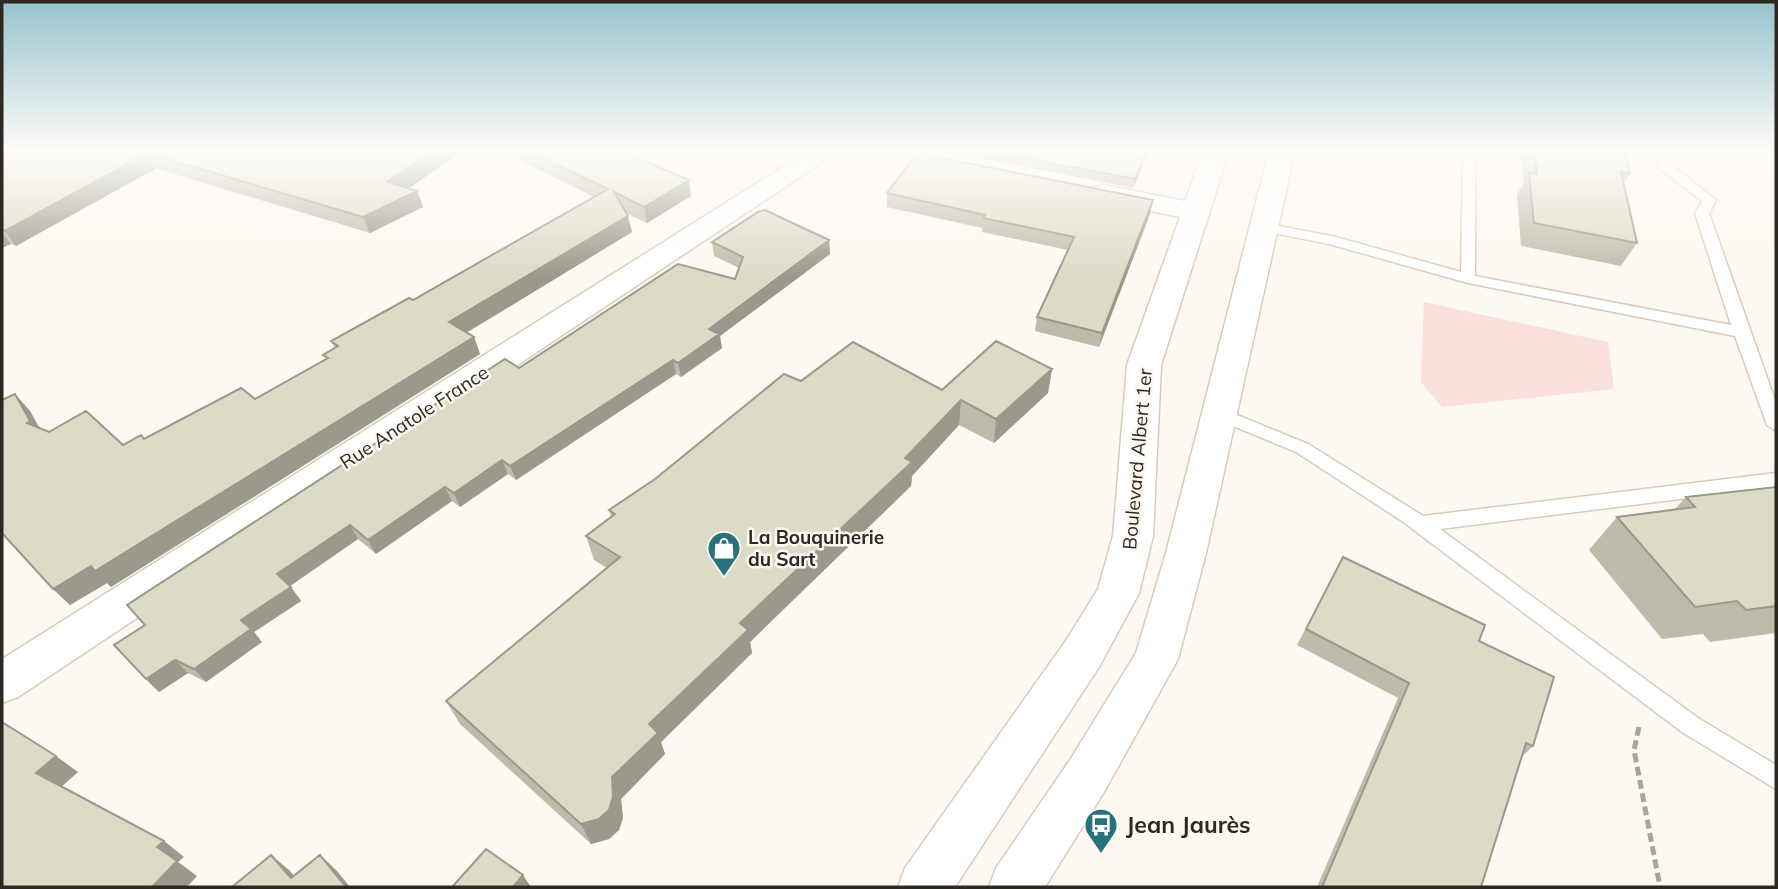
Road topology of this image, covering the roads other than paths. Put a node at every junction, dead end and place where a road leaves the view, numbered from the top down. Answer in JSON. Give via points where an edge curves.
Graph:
{"nodes":[{"id":1,"x":762,"y":192,"type":"edge"},
{"id":2,"x":1100,"y":192,"type":"edge"},
{"id":3,"x":1202,"y":192,"type":"edge"},
{"id":4,"x":1272,"y":192,"type":"edge"},
{"id":5,"x":1469,"y":192,"type":"edge"},
{"id":6,"x":1699,"y":192,"type":"edge"},
{"id":7,"x":1196,"y":212,"type":"junction"},
{"id":8,"x":1264,"y":227,"type":"junction"},
{"id":9,"x":1468,"y":279,"type":"junction"},
{"id":10,"x":1741,"y":332,"type":"junction"},
{"id":11,"x":1220,"y":414,"type":"junction"},
{"id":12,"x":1776,"y":425,"type":"edge"},
{"id":13,"x":1776,"y":480,"type":"edge"},
{"id":14,"x":1420,"y":524,"type":"junction"},
{"id":15,"x":2,"y":683,"type":"edge"},
{"id":16,"x":1776,"y":778,"type":"edge"},
{"id":17,"x":925,"y":887,"type":"edge"},
{"id":18,"x":1015,"y":887,"type":"edge"}],
"edges":[{"from":1,"to":15,"type":"street","name":"Rue Anatole France"},
{"from":2,"to":7,"type":"street"},
{"from":3,"to":7,"type":"street","name":"Boulevard Albert 1er"},
{"from":4,"to":8,"type":"street"},
{"from":5,"to":9,"type":"lane"},
{"from":6,"to":10,"type":"lane","via":[[1709,200],[1702,214]]},
{"from":7,"to":17,"type":"street","name":"Boulevard Albert 1er","via":[[1144,365],[1133,536],[1118,593],[1083,653]]},
{"from":8,"to":9,"type":"lane","via":[[1331,240]]},
{"from":8,"to":11,"type":"street"},
{"from":9,"to":10,"type":"lane"},
{"from":10,"to":12,"type":"lane"},
{"from":11,"to":14,"type":"lane","via":[[1302,448]]},
{"from":11,"to":18,"type":"street","via":[[1156,659]]},
{"from":13,"to":14,"type":"lane"},
{"from":14,"to":16,"type":"lane","via":[[1690,725]]}]}
